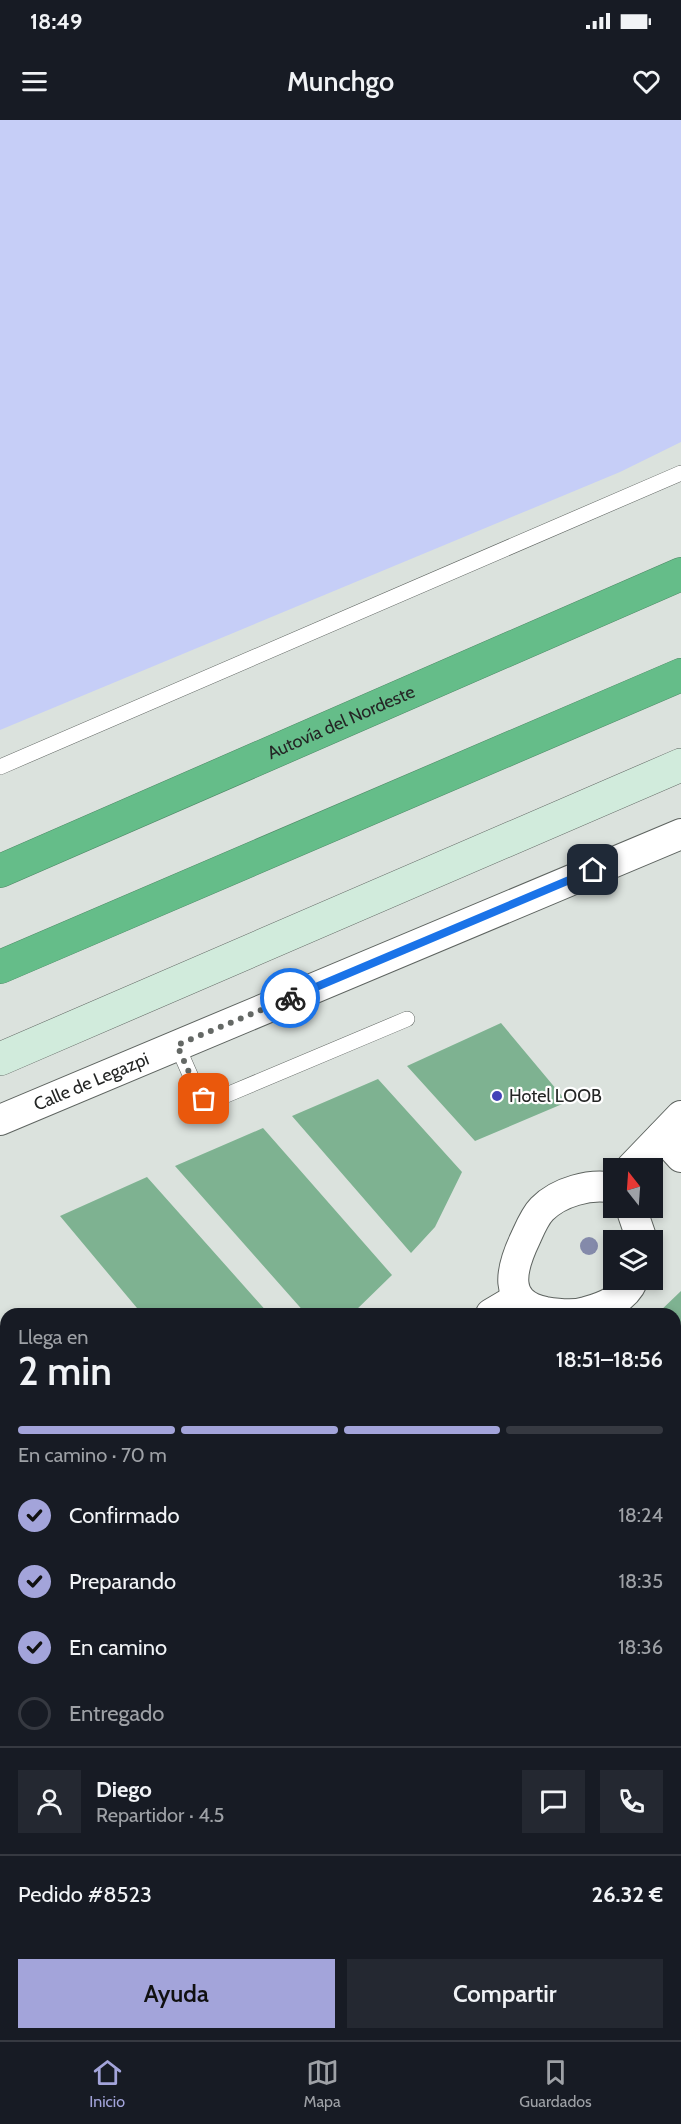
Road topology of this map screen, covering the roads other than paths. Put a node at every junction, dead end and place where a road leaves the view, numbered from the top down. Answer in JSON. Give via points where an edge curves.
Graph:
{"nodes":[{"id":1,"x":681,"y":473,"type":"edge"},
{"id":2,"x":681,"y":574,"type":"edge"},
{"id":3,"x":681,"y":675,"type":"edge"},
{"id":4,"x":681,"y":765,"type":"edge"},
{"id":5,"x":0,"y":767,"type":"edge"},
{"id":6,"x":681,"y":834,"type":"edge"},
{"id":7,"x":0,"y":871,"type":"edge"},
{"id":8,"x":0,"y":967,"type":"edge"},
{"id":9,"x":407,"y":1018,"type":"dead end"},
{"id":10,"x":177,"y":1045,"type":"junction"},
{"id":11,"x":0,"y":1059,"type":"edge"},
{"id":12,"x":0,"y":1120,"type":"edge"},
{"id":13,"x":675,"y":1136,"type":"edge"},
{"id":14,"x":651,"y":1158,"type":"edge"},
{"id":15,"x":603,"y":1187,"type":"edge"},
{"id":16,"x":626,"y":1290,"type":"edge"},
{"id":17,"x":518,"y":1298,"type":"junction"},
{"id":18,"x":501,"y":1308,"type":"edge"},
{"id":19,"x":531,"y":1308,"type":"edge"},
{"id":20,"x":598,"y":1308,"type":"edge"}],
"edges":[{"from":1,"to":5,"type":"lane"},
{"from":2,"to":7,"type":"highway","name":"Autovía del Nordeste"},
{"from":3,"to":8,"type":"highway"},
{"from":4,"to":11,"type":"street"},
{"from":6,"to":10,"type":"street","name":"Calle de Legazpi"},
{"from":9,"to":10,"type":"lane","via":[[224,1096],[204,1099]]},
{"from":10,"to":12,"type":"street","name":"Calle de Legazpi"},
{"from":13,"to":14,"type":"street"},
{"from":15,"to":17,"type":"street","via":[[588,1187],[562,1196],[541,1209],[514,1264],[513,1284]]},
{"from":16,"to":20,"type":"street","via":[[610,1304]]},
{"from":17,"to":18,"type":"street"},
{"from":17,"to":19,"type":"street"}]}
